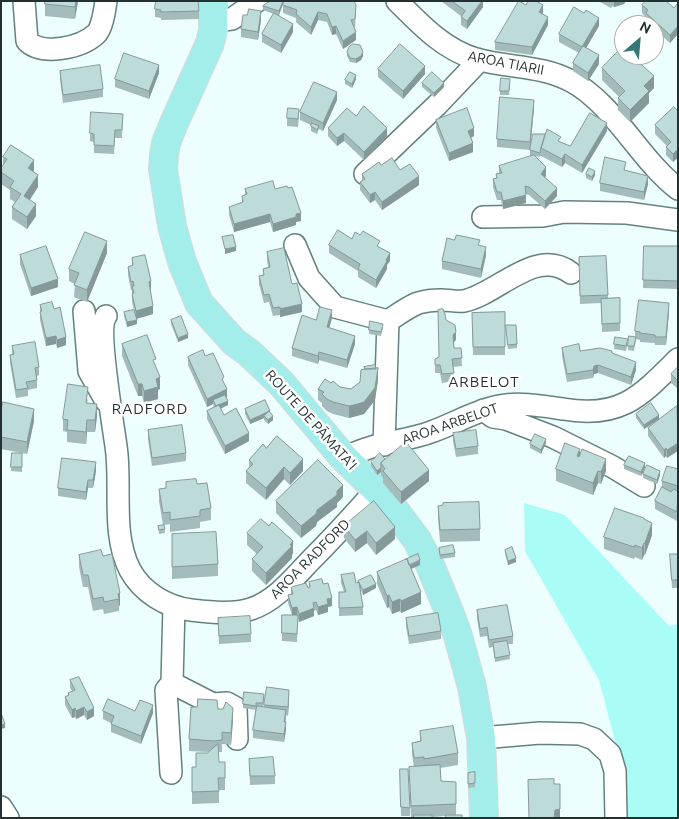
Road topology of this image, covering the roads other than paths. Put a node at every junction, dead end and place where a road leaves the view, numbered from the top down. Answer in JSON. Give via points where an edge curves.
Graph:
{"nodes":[{"id":1,"x":24,"y":1,"type":"edge"},
{"id":2,"x":34,"y":1,"type":"edge"},
{"id":3,"x":106,"y":1,"type":"edge"},
{"id":4,"x":257,"y":1,"type":"edge"},
{"id":5,"x":397,"y":1,"type":"edge"},
{"id":6,"x":213,"y":8,"type":"edge"},
{"id":7,"x":38,"y":48,"type":"junction"},
{"id":8,"x":476,"y":59,"type":"junction"},
{"id":9,"x":365,"y":174,"type":"edge"},
{"id":10,"x":678,"y":189,"type":"edge"},
{"id":11,"x":483,"y":217,"type":"dead end"},
{"id":12,"x":678,"y":220,"type":"edge"},
{"id":13,"x":294,"y":245,"type":"dead end"},
{"id":14,"x":571,"y":273,"type":"dead end"},
{"id":15,"x":84,"y":311,"type":"dead end"},
{"id":16,"x":106,"y":316,"type":"dead end"},
{"id":17,"x":388,"y":321,"type":"junction"},
{"id":18,"x":678,"y":359,"type":"edge"},
{"id":19,"x":109,"y":405,"type":"junction"},
{"id":20,"x":483,"y":410,"type":"junction"},
{"id":21,"x":384,"y":444,"type":"junction"},
{"id":22,"x":343,"y":457,"type":"junction"},
{"id":23,"x":644,"y":486,"type":"dead end"},
{"id":24,"x":376,"y":490,"type":"junction"},
{"id":25,"x":174,"y":606,"type":"junction"},
{"id":26,"x":172,"y":682,"type":"junction"},
{"id":27,"x":481,"y":738,"type":"junction"},
{"id":28,"x":237,"y":739,"type":"dead end"},
{"id":29,"x":170,"y":773,"type":"dead end"},
{"id":30,"x":1,"y":807,"type":"edge"},
{"id":31,"x":8,"y":818,"type":"edge"},
{"id":32,"x":484,"y":818,"type":"edge"},
{"id":33,"x":616,"y":818,"type":"edge"}],
"edges":[{"from":1,"to":7,"type":"street","via":[[27,41]]},
{"from":2,"to":7,"type":"street"},
{"from":3,"to":7,"type":"street","via":[[97,34],[60,49]]},
{"from":4,"to":6,"type":"street","via":[[232,19],[223,20]]},
{"from":5,"to":8,"type":"street","name":"AROA TIARII","via":[[438,40]]},
{"from":6,"to":22,"type":"main road","name":"ROUTE DE PĀMATA'I","via":[[210,43],[174,123],[164,155],[170,217],[182,262],[198,303],[234,342],[282,383]]},
{"from":8,"to":9,"type":"street","via":[[475,65],[437,105]]},
{"from":8,"to":10,"type":"street","name":"AROA TIARII","via":[[558,74],[586,90]]},
{"from":11,"to":12,"type":"street","via":[[583,212],[627,213]]},
{"from":13,"to":17,"type":"street","via":[[309,278],[335,306]]},
{"from":14,"to":17,"type":"street","via":[[562,267],[540,265],[483,294],[463,301],[418,303]]},
{"from":15,"to":19,"type":"street","name":"AROA RADFORD","via":[[89,370]]},
{"from":16,"to":19,"type":"street","name":"AROA RADFORD","via":[[103,337]]},
{"from":17,"to":21,"type":"street","name":"AROA ARBELOT"},
{"from":18,"to":20,"type":"street","name":"AROA ARBELOT","via":[[642,393],[607,411],[517,404]]},
{"from":19,"to":25,"type":"street","name":"AROA RADFORD","via":[[118,464],[124,552],[130,569],[148,593]]},
{"from":20,"to":21,"type":"street","name":"AROA ARBELOT","via":[[432,432]]},
{"from":20,"to":23,"type":"street","via":[[493,417],[553,437]]},
{"from":21,"to":22,"type":"street","name":"AROA ARBELOT"},
{"from":22,"to":24,"type":"main road","name":"ROUTE DE PĀMATA'I"},
{"from":24,"to":25,"type":"street","name":"AROA RADFORD","via":[[308,564],[264,604],[232,612]]},
{"from":24,"to":27,"type":"main road","name":"ROUTE DE PĀMATA'I","via":[[417,540],[439,587],[467,665]]},
{"from":25,"to":26,"type":"street"},
{"from":26,"to":28,"type":"street","via":[[213,704],[228,703],[236,708]]},
{"from":26,"to":29,"type":"street","via":[[166,690]]},
{"from":27,"to":32,"type":"main road","name":"ROUTE DE PĀMATA'I"},
{"from":27,"to":33,"type":"street","via":[[580,734],[594,739],[610,754],[613,763]]},
{"from":30,"to":31,"type":"street"}]}
